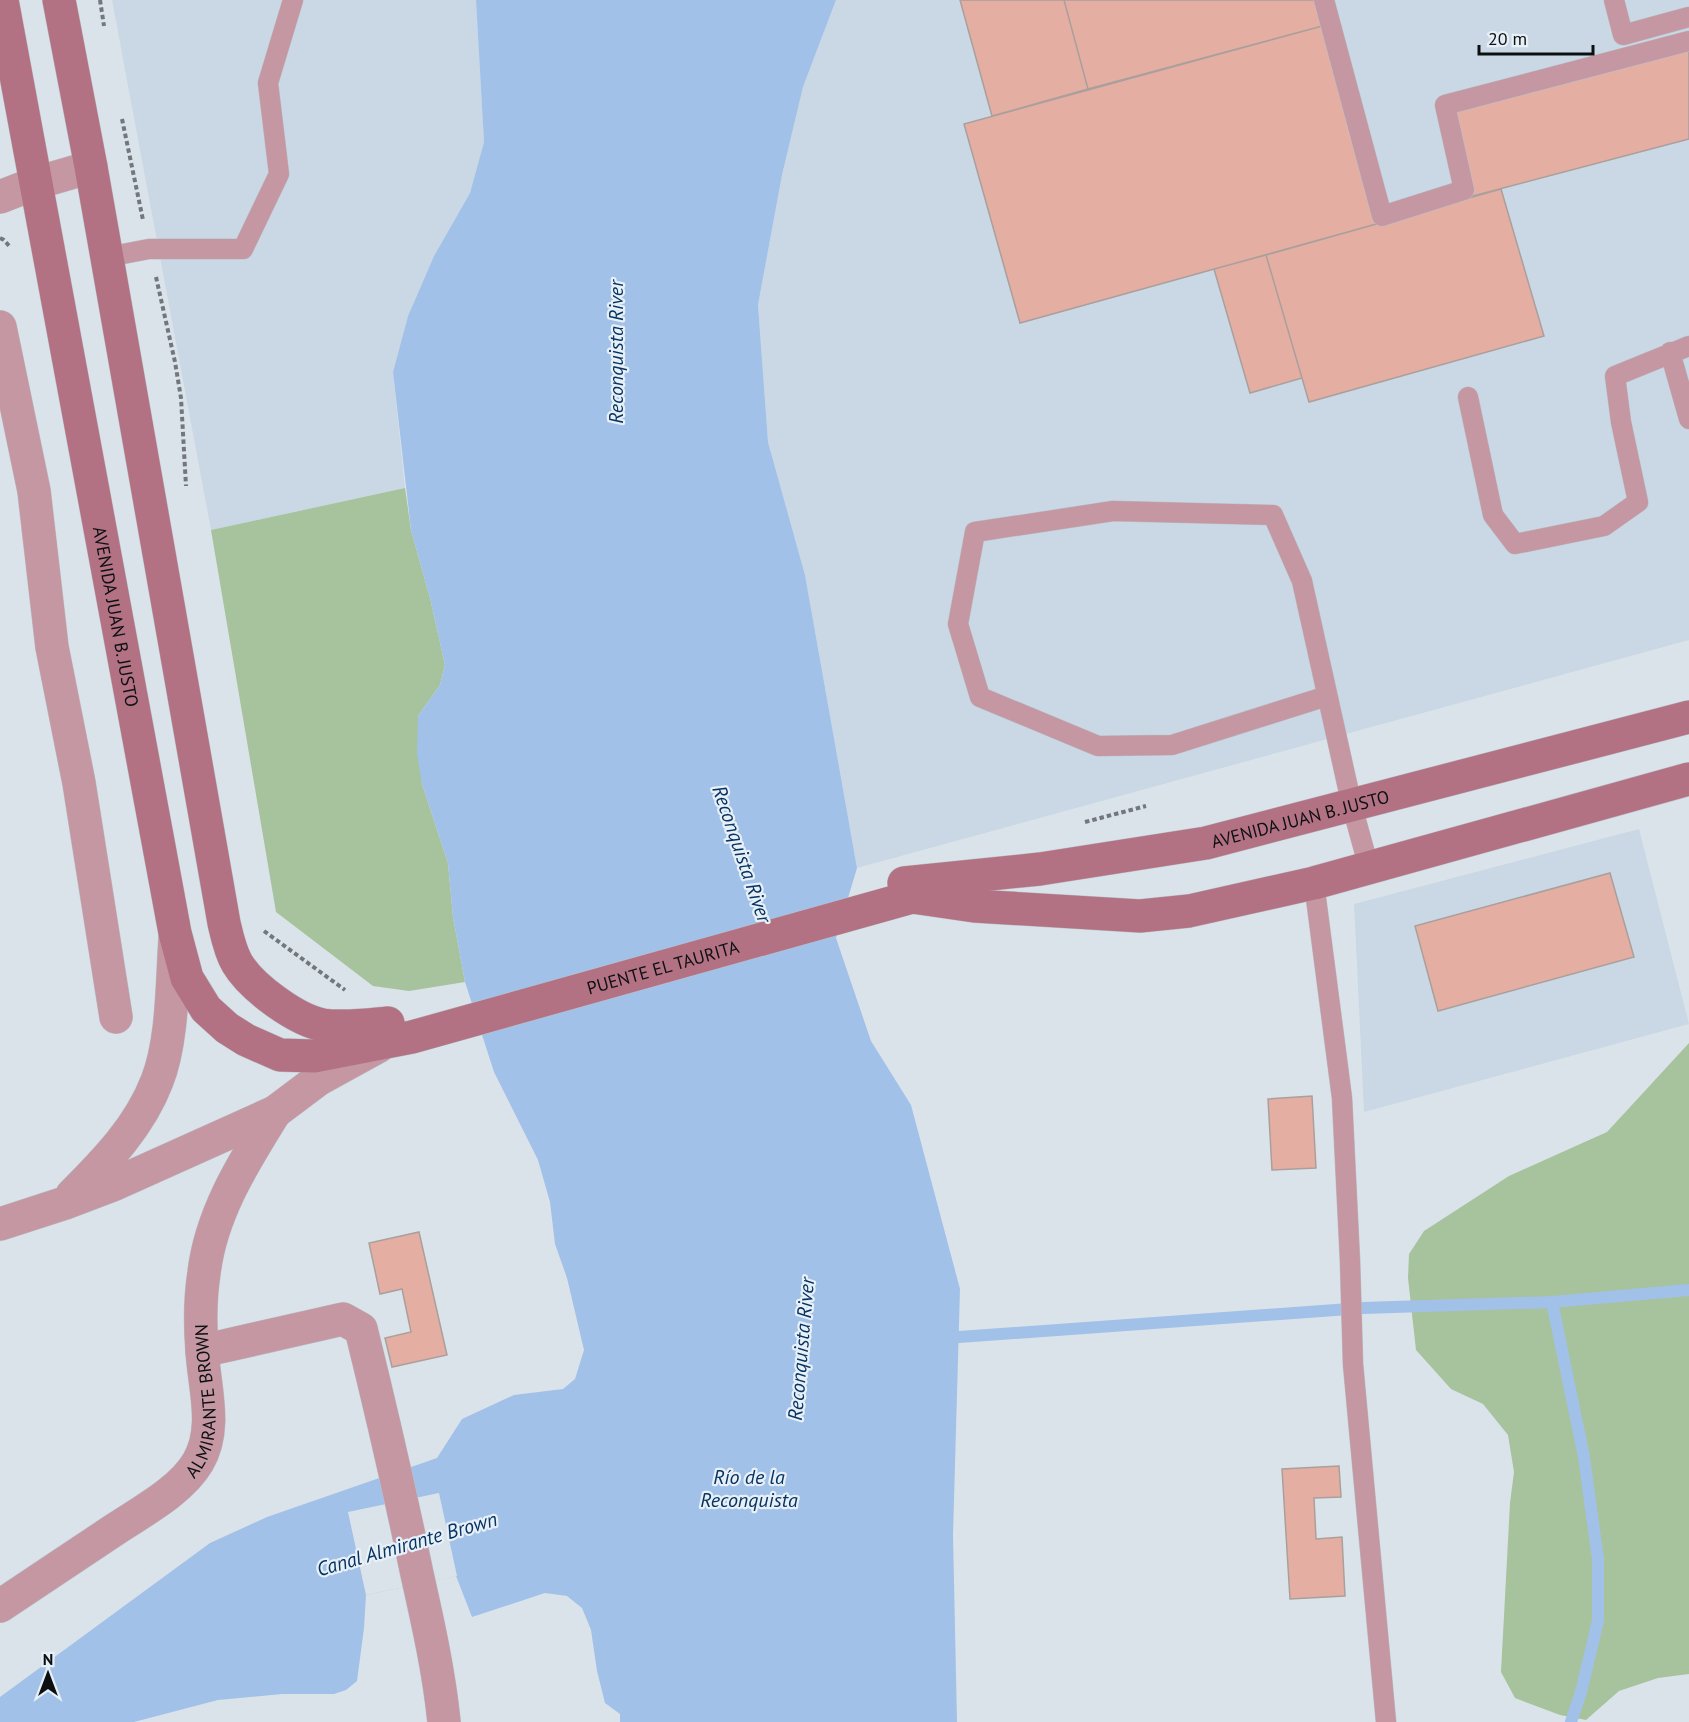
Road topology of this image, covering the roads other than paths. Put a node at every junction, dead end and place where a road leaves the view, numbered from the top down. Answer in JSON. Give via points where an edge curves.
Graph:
{"nodes":[{"id":1,"x":2,"y":0,"type":"edge"},
{"id":2,"x":59,"y":0,"type":"edge"},
{"id":3,"x":293,"y":0,"type":"edge"},
{"id":4,"x":1324,"y":0,"type":"edge"},
{"id":5,"x":1614,"y":0,"type":"edge"},
{"id":6,"x":1689,"y":17,"type":"edge"},
{"id":7,"x":1689,"y":41,"type":"edge"},
{"id":8,"x":91,"y":167,"type":"junction"},
{"id":9,"x":36,"y":183,"type":"junction"},
{"id":10,"x":0,"y":197,"type":"edge"},
{"id":11,"x":107,"y":258,"type":"junction"},
{"id":12,"x":0,"y":327,"type":"edge"},
{"id":13,"x":1680,"y":349,"type":"edge"},
{"id":14,"x":1468,"y":397,"type":"dead end"},
{"id":15,"x":1689,"y":419,"type":"edge"},
{"id":16,"x":1328,"y":696,"type":"junction"},
{"id":17,"x":1689,"y":717,"type":"edge"},
{"id":18,"x":1689,"y":779,"type":"edge"},
{"id":19,"x":1352,"y":806,"type":"junction"},
{"id":20,"x":1369,"y":868,"type":"junction"},
{"id":21,"x":1314,"y":883,"type":"junction"},
{"id":22,"x":908,"y":890,"type":"junction"},
{"id":23,"x":175,"y":933,"type":"junction"},
{"id":24,"x":116,"y":1017,"type":"dead end"},
{"id":25,"x":402,"y":1033,"type":"junction"},
{"id":26,"x":275,"y":1112,"type":"junction"},
{"id":27,"x":65,"y":1203,"type":"junction"},
{"id":28,"x":0,"y":1224,"type":"edge"},
{"id":29,"x":202,"y":1351,"type":"junction"},
{"id":30,"x":0,"y":1606,"type":"edge"},
{"id":31,"x":444,"y":1722,"type":"edge"},
{"id":32,"x":1386,"y":1722,"type":"edge"}],
"edges":[{"from":1,"to":9,"type":"main road","name":"AVENIDA JUAN B. JUSTO"},
{"from":2,"to":8,"type":"main road"},
{"from":3,"to":11,"type":"lane","via":[[268,83],[279,174],[243,249],[149,249]]},
{"from":4,"to":7,"type":"lane","via":[[1382,216],[1464,190],[1445,105]]},
{"from":5,"to":6,"type":"lane","via":[[1623,35]]},
{"from":8,"to":9,"type":"street"},
{"from":8,"to":11,"type":"main road"},
{"from":9,"to":10,"type":"street"},
{"from":9,"to":23,"type":"main road","name":"AVENIDA JUAN B. JUSTO"},
{"from":11,"to":25,"type":"main road","via":[[224,923],[237,963],[270,997],[320,1024]]},
{"from":12,"to":24,"type":"street","via":[[34,491],[52,647],[79,783]]},
{"from":13,"to":14,"type":"lane","via":[[1616,376],[1638,502],[1604,525],[1515,544],[1493,515]]},
{"from":13,"to":15,"type":"lane"},
{"from":16,"to":16,"type":"lane","via":[[1172,745],[1098,746],[980,698],[958,624],[975,532],[1113,511],[1273,515],[1302,581]]},
{"from":16,"to":19,"type":"lane"},
{"from":17,"to":19,"type":"main road","name":"AVENIDA JUAN B. JUSTO"},
{"from":18,"to":20,"type":"main road"},
{"from":19,"to":20,"type":"lane"},
{"from":19,"to":22,"type":"main road","name":"AVENIDA JUAN B. JUSTO","via":[[1206,843]]},
{"from":20,"to":21,"type":"main road"},
{"from":21,"to":22,"type":"main road","via":[[1189,911],[1140,916],[974,906]]},
{"from":21,"to":32,"type":"lane","via":[[1342,1098],[1353,1364]]},
{"from":22,"to":25,"type":"main road","name":"PUENTE EL TAURITA"},
{"from":23,"to":25,"type":"main road","name":"AVENIDA JUAN B. JUSTO","via":[[187,978],[206,1009],[246,1040],[280,1055],[314,1056]]},
{"from":23,"to":27,"type":"street","via":[[167,1038],[158,1080],[137,1122]]},
{"from":25,"to":26,"type":"street","via":[[319,1079]]},
{"from":26,"to":27,"type":"street"},
{"from":26,"to":29,"type":"street","name":"ALMIRANTE BROWN","via":[[229,1191],[214,1227],[204,1271]]},
{"from":27,"to":28,"type":"street"},
{"from":29,"to":30,"type":"street","name":"ALMIRANTE BROWN","via":[[208,1435],[191,1471],[166,1495]]},
{"from":29,"to":31,"type":"street","via":[[343,1320],[361,1329],[396,1472],[440,1684]]}]}
